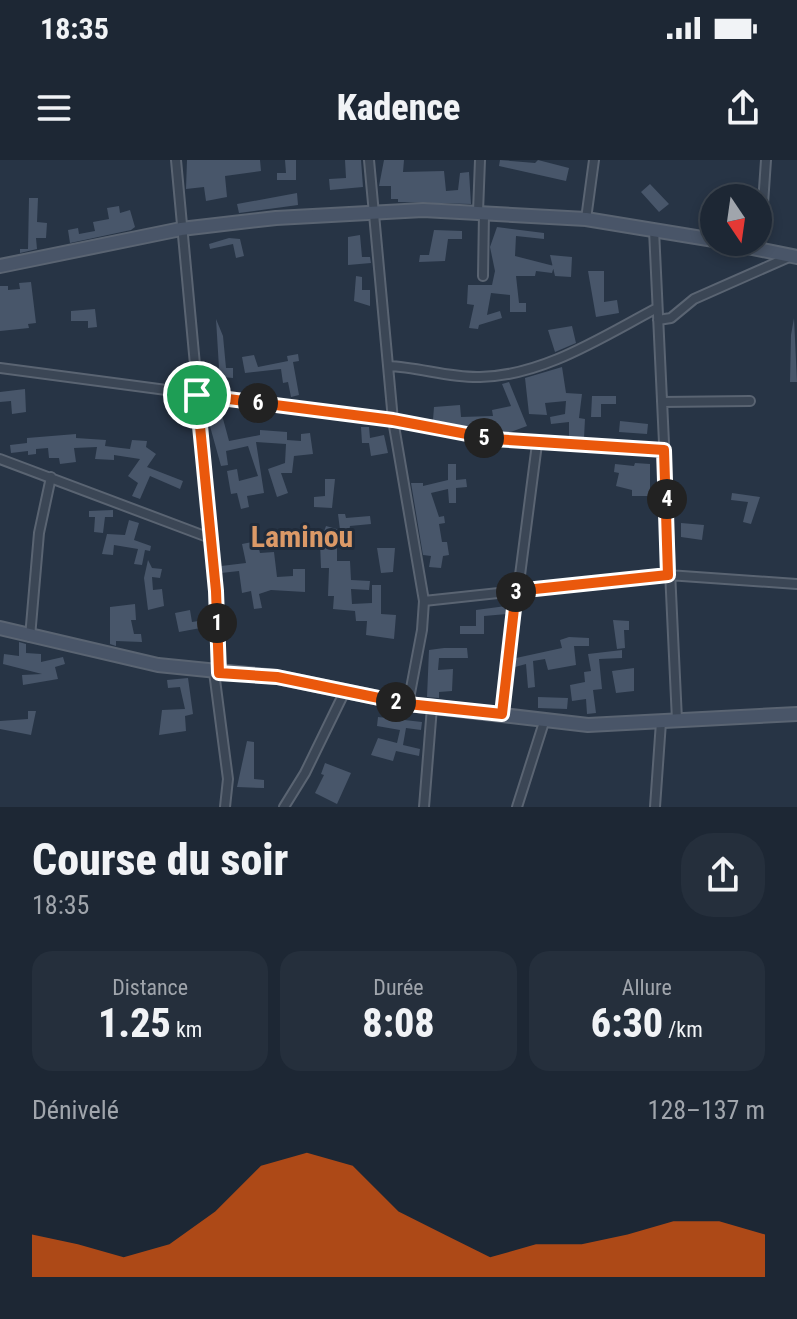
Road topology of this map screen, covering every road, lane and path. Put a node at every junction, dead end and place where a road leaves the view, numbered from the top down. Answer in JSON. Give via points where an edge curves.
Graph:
{"nodes":[{"id":1,"x":176,"y":160,"type":"edge"},
{"id":2,"x":369,"y":160,"type":"edge"},
{"id":3,"x":480,"y":160,"type":"edge"},
{"id":4,"x":594,"y":160,"type":"edge"},
{"id":5,"x":766,"y":160,"type":"edge"},
{"id":6,"x":764,"y":184,"type":"edge"},
{"id":7,"x":372,"y":212,"type":"junction"},
{"id":8,"x":481,"y":212,"type":"junction"},
{"id":9,"x":586,"y":219,"type":"junction"},
{"id":10,"x":181,"y":229,"type":"junction"},
{"id":11,"x":654,"y":230,"type":"junction"},
{"id":12,"x":700,"y":238,"type":"edge"},
{"id":13,"x":772,"y":251,"type":"edge"},
{"id":14,"x":794,"y":256,"type":"edge"},
{"id":15,"x":0,"y":266,"type":"edge"},
{"id":16,"x":483,"y":276,"type":"dead end"},
{"id":17,"x":657,"y":308,"type":"junction"},
{"id":18,"x":658,"y":320,"type":"junction"},
{"id":19,"x":388,"y":366,"type":"junction"},
{"id":20,"x":0,"y":368,"type":"edge"},
{"id":21,"x":197,"y":395,"type":"junction"},
{"id":22,"x":750,"y":401,"type":"dead end"},
{"id":23,"x":662,"y":402,"type":"junction"},
{"id":24,"x":393,"y":420,"type":"junction"},
{"id":25,"x":537,"y":444,"type":"junction"},
{"id":26,"x":664,"y":450,"type":"junction"},
{"id":27,"x":0,"y":459,"type":"edge"},
{"id":28,"x":51,"y":477,"type":"junction"},
{"id":29,"x":210,"y":538,"type":"junction"},
{"id":30,"x":668,"y":575,"type":"junction"},
{"id":31,"x":797,"y":584,"type":"edge"},
{"id":32,"x":516,"y":591,"type":"junction"},
{"id":33,"x":424,"y":601,"type":"junction"},
{"id":34,"x":0,"y":628,"type":"edge"},
{"id":35,"x":30,"y":637,"type":"junction"},
{"id":36,"x":216,"y":672,"type":"junction"},
{"id":37,"x":344,"y":693,"type":"junction"},
{"id":38,"x":408,"y":704,"type":"junction"},
{"id":39,"x":432,"y":707,"type":"junction"},
{"id":40,"x":502,"y":714,"type":"junction"},
{"id":41,"x":797,"y":714,"type":"edge"},
{"id":42,"x":545,"y":719,"type":"junction"},
{"id":43,"x":677,"y":720,"type":"junction"},
{"id":44,"x":661,"y":722,"type":"junction"},
{"id":45,"x":225,"y":807,"type":"edge"},
{"id":46,"x":284,"y":807,"type":"edge"},
{"id":47,"x":424,"y":807,"type":"edge"},
{"id":48,"x":517,"y":807,"type":"edge"},
{"id":49,"x":655,"y":807,"type":"edge"}],
"edges":[{"from":1,"to":10,"type":"street"},
{"from":2,"to":7,"type":"street"},
{"from":3,"to":8,"type":"street"},
{"from":4,"to":9,"type":"street"},
{"from":5,"to":6,"type":"street"},
{"from":7,"to":8,"type":"street"},
{"from":7,"to":10,"type":"street"},
{"from":7,"to":19,"type":"street"},
{"from":8,"to":9,"type":"street"},
{"from":8,"to":16,"type":"street"},
{"from":9,"to":11,"type":"street"},
{"from":10,"to":15,"type":"street"},
{"from":10,"to":21,"type":"street"},
{"from":11,"to":12,"type":"street"},
{"from":11,"to":17,"type":"street"},
{"from":13,"to":14,"type":"street"},
{"from":14,"to":18,"type":"street"},
{"from":17,"to":18,"type":"street"},
{"from":17,"to":19,"type":"street","via":[[524,371],[475,377]]},
{"from":18,"to":23,"type":"street"},
{"from":19,"to":24,"type":"street"},
{"from":20,"to":21,"type":"street"},
{"from":21,"to":24,"type":"street"},
{"from":21,"to":29,"type":"street"},
{"from":22,"to":23,"type":"street"},
{"from":23,"to":26,"type":"street"},
{"from":24,"to":25,"type":"street"},
{"from":24,"to":33,"type":"street"},
{"from":25,"to":26,"type":"street"},
{"from":25,"to":32,"type":"street"},
{"from":26,"to":30,"type":"street"},
{"from":27,"to":28,"type":"street"},
{"from":28,"to":29,"type":"street"},
{"from":28,"to":35,"type":"street","via":[[39,533]]},
{"from":29,"to":36,"type":"street"},
{"from":30,"to":31,"type":"street"},
{"from":30,"to":32,"type":"street"},
{"from":30,"to":43,"type":"street"},
{"from":32,"to":33,"type":"street"},
{"from":32,"to":40,"type":"street"},
{"from":33,"to":38,"type":"street"},
{"from":34,"to":35,"type":"street"},
{"from":35,"to":36,"type":"street","via":[[135,661]]},
{"from":36,"to":37,"type":"street","via":[[277,677]]},
{"from":36,"to":45,"type":"street","via":[[228,779]]},
{"from":37,"to":38,"type":"street"},
{"from":37,"to":46,"type":"street"},
{"from":38,"to":39,"type":"street"},
{"from":39,"to":40,"type":"street"},
{"from":39,"to":47,"type":"street"},
{"from":40,"to":42,"type":"street"},
{"from":41,"to":43,"type":"street"},
{"from":42,"to":44,"type":"street","via":[[588,725]]},
{"from":42,"to":48,"type":"street"},
{"from":43,"to":44,"type":"street"},
{"from":44,"to":49,"type":"street"}]}
